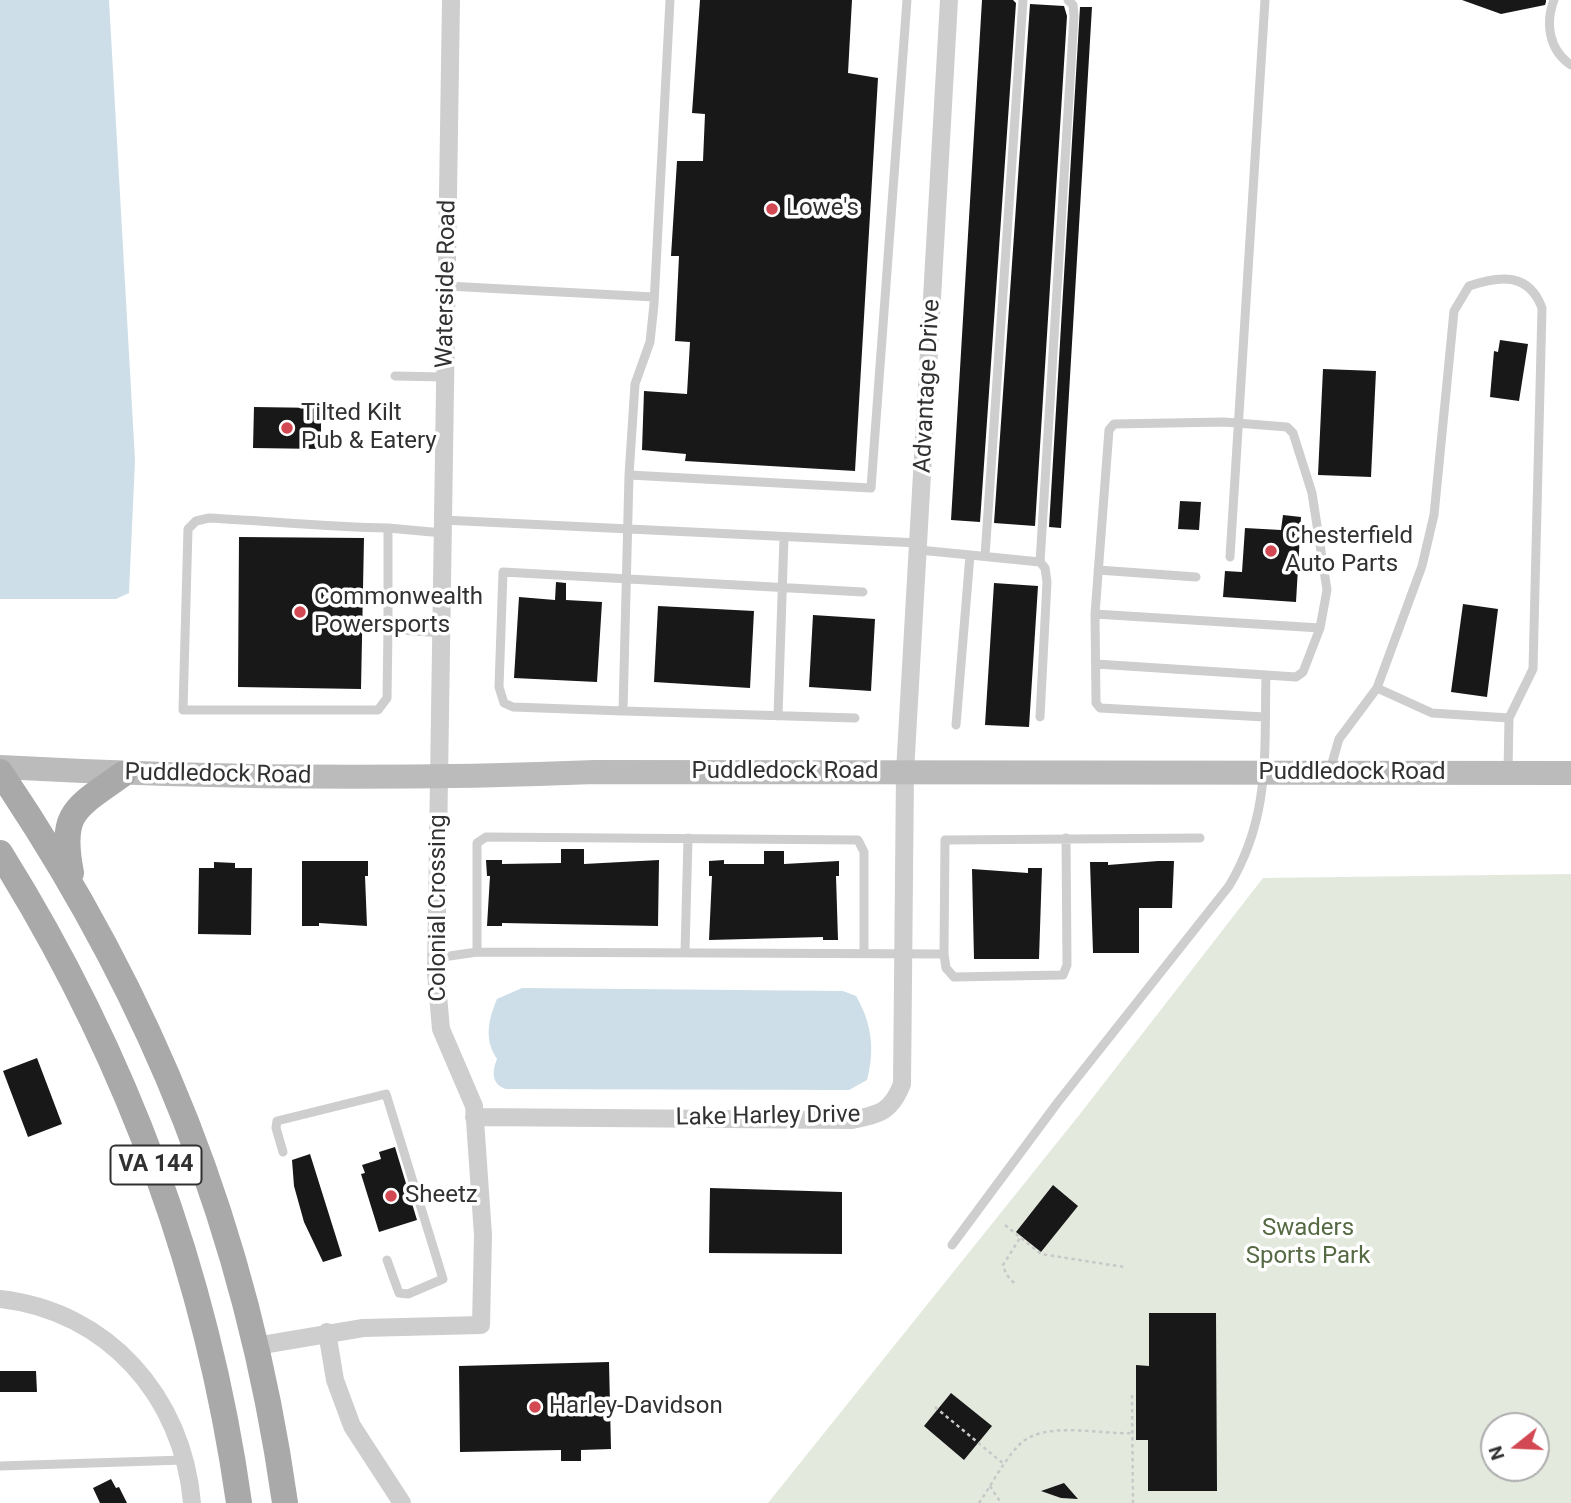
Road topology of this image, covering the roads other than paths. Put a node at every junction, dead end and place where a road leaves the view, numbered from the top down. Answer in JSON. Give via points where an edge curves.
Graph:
{"nodes":[{"id":1,"x":451,"y":0,"type":"edge"},
{"id":2,"x":670,"y":0,"type":"edge"},
{"id":3,"x":907,"y":0,"type":"edge"},
{"id":4,"x":949,"y":0,"type":"edge"},
{"id":5,"x":1023,"y":0,"type":"edge"},
{"id":6,"x":1068,"y":0,"type":"edge"},
{"id":7,"x":1265,"y":0,"type":"edge"},
{"id":8,"x":1555,"y":0,"type":"edge"},
{"id":9,"x":1571,"y":65,"type":"edge"},
{"id":10,"x":447,"y":286,"type":"junction"},
{"id":11,"x":654,"y":297,"type":"junction"},
{"id":12,"x":395,"y":376,"type":"dead end"},
{"id":13,"x":445,"y":377,"type":"junction"},
{"id":14,"x":1238,"y":423,"type":"junction"},
{"id":15,"x":629,"y":475,"type":"junction"},
{"id":16,"x":443,"y":526,"type":"junction"},
{"id":17,"x":388,"y":528,"type":"junction"},
{"id":18,"x":629,"y":529,"type":"junction"},
{"id":19,"x":784,"y":537,"type":"junction"},
{"id":20,"x":919,"y":547,"type":"junction"},
{"id":21,"x":970,"y":555,"type":"junction"},
{"id":22,"x":985,"y":556,"type":"junction"},
{"id":23,"x":1230,"y":557,"type":"dead end"},
{"id":24,"x":1040,"y":562,"type":"junction"},
{"id":25,"x":1098,"y":570,"type":"junction"},
{"id":26,"x":1196,"y":577,"type":"dead end"},
{"id":27,"x":628,"y":580,"type":"junction"},
{"id":28,"x":783,"y":588,"type":"junction"},
{"id":29,"x":863,"y":592,"type":"dead end"},
{"id":30,"x":1095,"y":614,"type":"junction"},
{"id":31,"x":1320,"y":628,"type":"junction"},
{"id":32,"x":388,"y":629,"type":"junction"},
{"id":33,"x":442,"y":633,"type":"junction"},
{"id":34,"x":1096,"y":664,"type":"junction"},
{"id":35,"x":1266,"y":675,"type":"junction"},
{"id":36,"x":1377,"y":688,"type":"junction"},
{"id":37,"x":623,"y":711,"type":"junction"},
{"id":38,"x":778,"y":716,"type":"junction"},
{"id":39,"x":1040,"y":717,"type":"dead end"},
{"id":40,"x":1265,"y":717,"type":"junction"},
{"id":41,"x":1509,"y":718,"type":"junction"},
{"id":42,"x":855,"y":719,"type":"dead end"},
{"id":43,"x":956,"y":725,"type":"dead end"},
{"id":44,"x":0,"y":770,"type":"edge"},
{"id":45,"x":905,"y":772,"type":"junction"},
{"id":46,"x":1264,"y":773,"type":"junction"},
{"id":47,"x":1329,"y":773,"type":"junction"},
{"id":48,"x":1508,"y":773,"type":"junction"},
{"id":49,"x":1571,"y":773,"type":"edge"},
{"id":50,"x":123,"y":774,"type":"junction"},
{"id":51,"x":440,"y":778,"type":"junction"},
{"id":52,"x":688,"y":838,"type":"junction"},
{"id":53,"x":1066,"y":838,"type":"junction"},
{"id":54,"x":1200,"y":838,"type":"dead end"},
{"id":55,"x":0,"y":853,"type":"edge"},
{"id":56,"x":73,"y":885,"type":"junction"},
{"id":57,"x":477,"y":952,"type":"junction"},
{"id":58,"x":685,"y":952,"type":"junction"},
{"id":59,"x":864,"y":953,"type":"junction"},
{"id":60,"x":905,"y":953,"type":"junction"},
{"id":61,"x":944,"y":954,"type":"junction"},
{"id":62,"x":436,"y":958,"type":"junction"},
{"id":63,"x":474,"y":1117,"type":"junction"},
{"id":64,"x":283,"y":1152,"type":"dead end"},
{"id":65,"x":952,"y":1245,"type":"dead end"},
{"id":66,"x":387,"y":1260,"type":"dead end"},
{"id":67,"x":0,"y":1298,"type":"edge"},
{"id":68,"x":327,"y":1332,"type":"junction"},
{"id":69,"x":256,"y":1346,"type":"junction"},
{"id":70,"x":186,"y":1460,"type":"junction"},
{"id":71,"x":0,"y":1466,"type":"edge"},
{"id":72,"x":192,"y":1503,"type":"edge"},
{"id":73,"x":239,"y":1503,"type":"edge"},
{"id":74,"x":285,"y":1503,"type":"edge"},
{"id":75,"x":402,"y":1503,"type":"edge"}],
"edges":[{"from":1,"to":10,"type":"street","name":"Waterside Road"},
{"from":2,"to":11,"type":"lane"},
{"from":3,"to":15,"type":"lane","via":[[871,488]]},
{"from":4,"to":20,"type":"street","name":"Advantage Drive"},
{"from":5,"to":22,"type":"lane"},
{"from":6,"to":24,"type":"lane","via":[[1074,16]]},
{"from":7,"to":14,"type":"lane"},
{"from":8,"to":9,"type":"lane","via":[[1549,33],[1561,59]]},
{"from":10,"to":11,"type":"lane"},
{"from":10,"to":13,"type":"street","name":"Waterside Road"},
{"from":11,"to":15,"type":"lane","via":[[650,342],[635,384]]},
{"from":12,"to":13,"type":"lane"},
{"from":13,"to":16,"type":"street","name":"Waterside Road"},
{"from":14,"to":23,"type":"lane"},
{"from":14,"to":25,"type":"lane","via":[[1114,424],[1109,430]]},
{"from":14,"to":31,"type":"lane","via":[[1287,427],[1293,433],[1312,493],[1327,590]]},
{"from":15,"to":18,"type":"lane"},
{"from":16,"to":17,"type":"lane"},
{"from":16,"to":18,"type":"lane"},
{"from":16,"to":33,"type":"street","name":"Waterside Road"},
{"from":17,"to":32,"type":"lane"},
{"from":17,"to":32,"type":"lane","via":[[196,521],[188,529],[183,710],[378,710],[387,698]]},
{"from":18,"to":19,"type":"lane"},
{"from":18,"to":27,"type":"lane"},
{"from":19,"to":20,"type":"lane"},
{"from":19,"to":28,"type":"lane"},
{"from":20,"to":21,"type":"lane"},
{"from":20,"to":45,"type":"street","name":"Advantage Drive"},
{"from":21,"to":22,"type":"lane"},
{"from":21,"to":43,"type":"lane"},
{"from":22,"to":24,"type":"lane"},
{"from":24,"to":39,"type":"lane","via":[[1047,582]]},
{"from":25,"to":26,"type":"lane"},
{"from":25,"to":30,"type":"lane"},
{"from":27,"to":28,"type":"lane"},
{"from":27,"to":37,"type":"lane"},
{"from":27,"to":37,"type":"lane","via":[[503,572],[499,687],[504,703]]},
{"from":28,"to":29,"type":"lane"},
{"from":28,"to":38,"type":"lane"},
{"from":30,"to":31,"type":"lane"},
{"from":30,"to":34,"type":"lane"},
{"from":31,"to":35,"type":"lane","via":[[1303,672],[1296,677]]},
{"from":32,"to":33,"type":"lane"},
{"from":33,"to":51,"type":"street","name":"Waterside Road"},
{"from":34,"to":35,"type":"lane"},
{"from":34,"to":40,"type":"lane","via":[[1096,703],[1100,708]]},
{"from":35,"to":40,"type":"lane"},
{"from":36,"to":41,"type":"lane","via":[[1432,713]]},
{"from":36,"to":41,"type":"lane","via":[[1422,566],[1434,514],[1454,311],[1469,286],[1518,280],[1535,290],[1542,309],[1533,669]]},
{"from":36,"to":47,"type":"lane","via":[[1339,738]]},
{"from":37,"to":38,"type":"lane"},
{"from":38,"to":42,"type":"lane"},
{"from":40,"to":46,"type":"lane"},
{"from":41,"to":48,"type":"lane"},
{"from":44,"to":50,"type":"main road","name":"Puddledock Road"},
{"from":44,"to":56,"type":"main road","number":"VA 144"},
{"from":45,"to":46,"type":"main road","name":"Puddledock Road"},
{"from":45,"to":51,"type":"main road","name":"Puddledock Road","via":[[595,772]]},
{"from":45,"to":60,"type":"street","name":"Lake Harley Drive"},
{"from":46,"to":47,"type":"main road","name":"Puddledock Road"},
{"from":46,"to":65,"type":"lane","via":[[1256,827],[1229,886]]},
{"from":47,"to":48,"type":"main road","name":"Puddledock Road"},
{"from":48,"to":49,"type":"main road","name":"Puddledock Road"},
{"from":50,"to":51,"type":"main road","name":"Puddledock Road"},
{"from":50,"to":56,"type":"main road","via":[[72,815],[66,849]]},
{"from":51,"to":62,"type":"street","name":"Colonial Crossing"},
{"from":52,"to":57,"type":"lane","via":[[480,839]]},
{"from":52,"to":58,"type":"lane"},
{"from":52,"to":59,"type":"lane","via":[[858,840],[864,852]]},
{"from":53,"to":54,"type":"lane"},
{"from":53,"to":61,"type":"lane","via":[[945,840]]},
{"from":53,"to":61,"type":"lane","via":[[1067,971],[1063,975],[954,977],[946,968]]},
{"from":55,"to":73,"type":"main road","number":"VA 144","via":[[97,1025],[154,1160],[201,1308]]},
{"from":56,"to":69,"type":"main road","number":"VA 144","via":[[139,1008],[180,1102],[229,1241]]},
{"from":57,"to":58,"type":"lane"},
{"from":57,"to":62,"type":"lane"},
{"from":58,"to":59,"type":"lane"},
{"from":59,"to":60,"type":"lane"},
{"from":60,"to":61,"type":"lane"},
{"from":60,"to":63,"type":"street","name":"Lake Harley Drive","via":[[902,1084],[895,1102],[879,1114],[852,1120]]},
{"from":62,"to":63,"type":"street","name":"Colonial Crossing","via":[[441,1029],[474,1106]]},
{"from":63,"to":68,"type":"street","name":"Colonial Crossing","via":[[483,1235],[481,1325]]},
{"from":64,"to":66,"type":"lane","via":[[276,1128],[280,1120],[383,1093],[388,1096],[443,1279],[408,1294],[399,1293]]},
{"from":67,"to":70,"type":"street","via":[[67,1316],[116,1347],[159,1396]]},
{"from":68,"to":69,"type":"street"},
{"from":68,"to":75,"type":"street","via":[[335,1380],[352,1426]]},
{"from":69,"to":74,"type":"main road","number":"VA 144"},
{"from":70,"to":71,"type":"lane"},
{"from":70,"to":72,"type":"street"}]}
